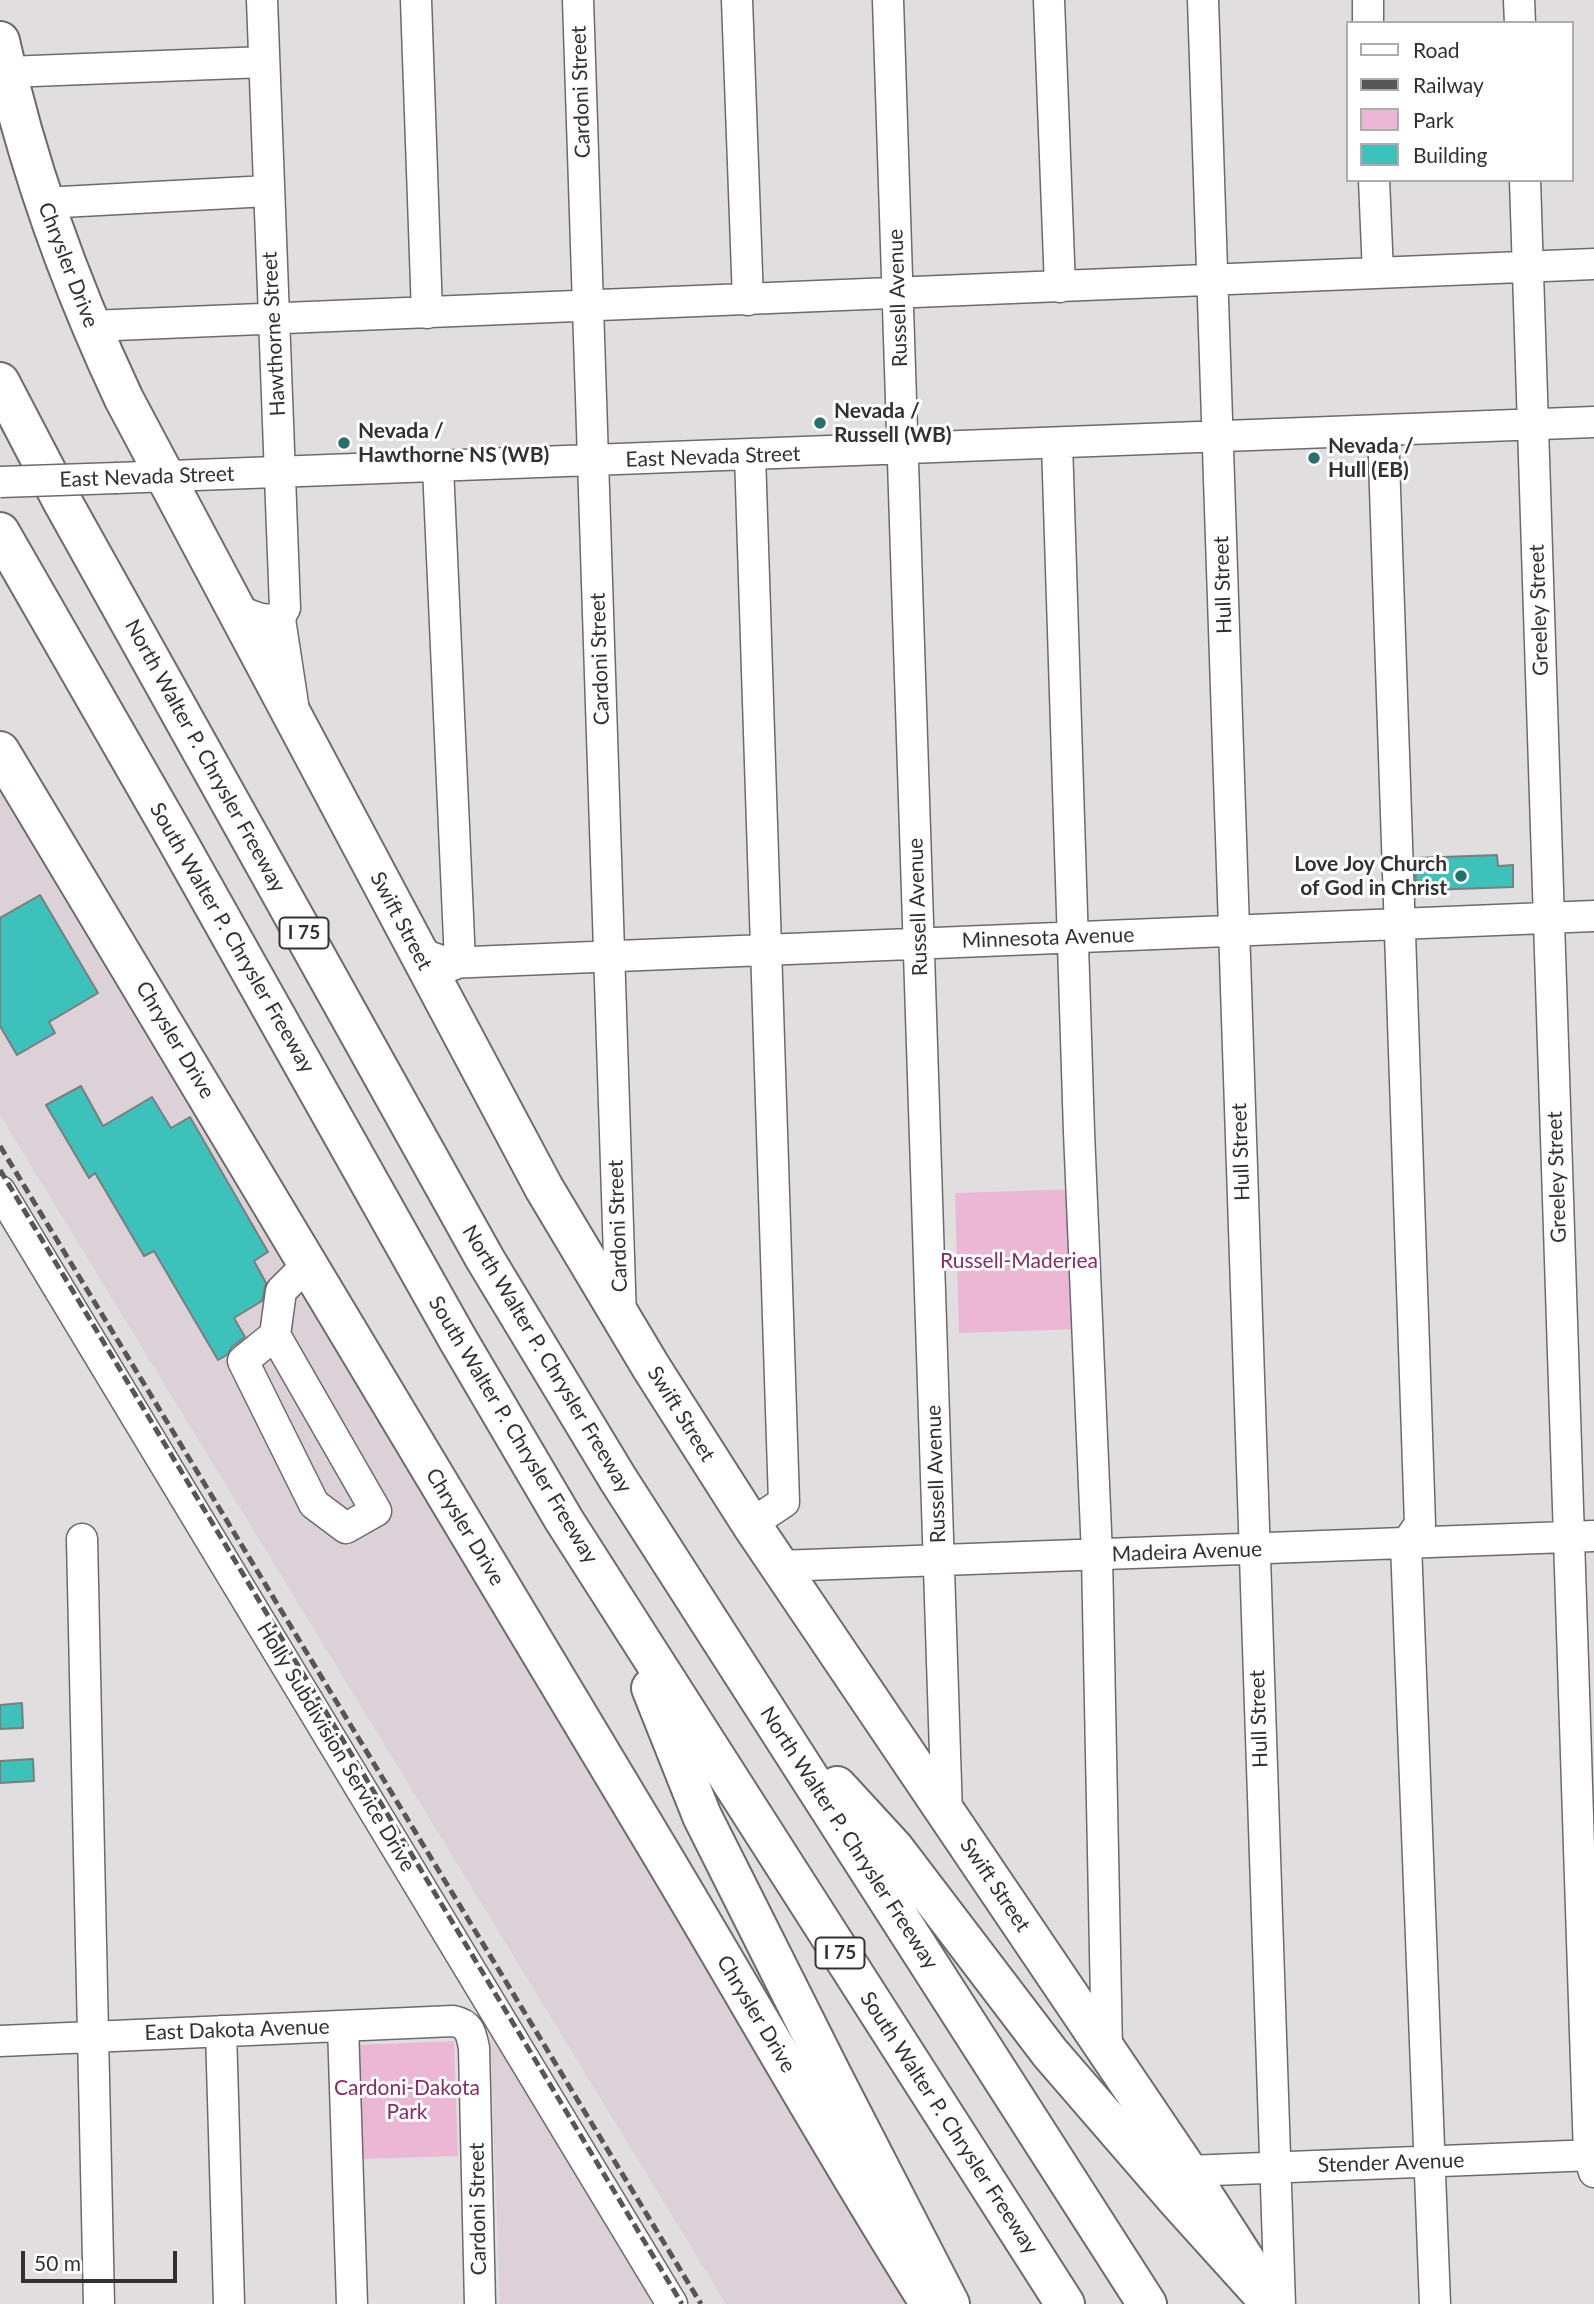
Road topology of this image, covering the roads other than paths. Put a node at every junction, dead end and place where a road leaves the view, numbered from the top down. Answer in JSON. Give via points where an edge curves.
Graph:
{"nodes":[{"id":1,"x":262,"y":0,"type":"edge"},
{"id":2,"x":416,"y":0,"type":"edge"},
{"id":3,"x":578,"y":0,"type":"edge"},
{"id":4,"x":737,"y":0,"type":"edge"},
{"id":5,"x":888,"y":0,"type":"edge"},
{"id":6,"x":1049,"y":0,"type":"edge"},
{"id":7,"x":1203,"y":0,"type":"edge"},
{"id":8,"x":1368,"y":0,"type":"edge"},
{"id":9,"x":1519,"y":0,"type":"edge"},
{"id":10,"x":1368,"y":21,"type":"edge"},
{"id":11,"x":1520,"y":21,"type":"edge"},
{"id":12,"x":3,"y":57,"type":"edge"},
{"id":13,"x":264,"y":62,"type":"junction"},
{"id":14,"x":1374,"y":182,"type":"edge"},
{"id":15,"x":1525,"y":182,"type":"edge"},
{"id":16,"x":268,"y":191,"type":"junction"},
{"id":17,"x":43,"y":202,"type":"junction"},
{"id":18,"x":1594,"y":264,"type":"edge"},
{"id":19,"x":1528,"y":267,"type":"junction"},
{"id":20,"x":1378,"y":273,"type":"junction"},
{"id":21,"x":1213,"y":280,"type":"junction"},
{"id":22,"x":1060,"y":287,"type":"junction"},
{"id":23,"x":898,"y":295,"type":"junction"},
{"id":24,"x":747,"y":300,"type":"junction"},
{"id":25,"x":588,"y":307,"type":"junction"},
{"id":26,"x":427,"y":313,"type":"junction"},
{"id":27,"x":275,"y":318,"type":"junction"},
{"id":28,"x":91,"y":326,"type":"junction"},
{"id":29,"x":0,"y":382,"type":"edge"},
{"id":30,"x":1594,"y":422,"type":"edge"},
{"id":31,"x":1534,"y":424,"type":"junction"},
{"id":32,"x":1383,"y":430,"type":"junction"},
{"id":33,"x":1218,"y":436,"type":"junction"},
{"id":34,"x":1057,"y":443,"type":"junction"},
{"id":35,"x":903,"y":449,"type":"junction"},
{"id":36,"x":750,"y":455,"type":"junction"},
{"id":37,"x":593,"y":461,"type":"junction"},
{"id":38,"x":438,"y":467,"type":"junction"},
{"id":39,"x":280,"y":473,"type":"junction"},
{"id":40,"x":165,"y":477,"type":"junction"},
{"id":41,"x":0,"y":482,"type":"edge"},
{"id":42,"x":0,"y":532,"type":"edge"},
{"id":43,"x":233,"y":608,"type":"junction"},
{"id":44,"x":282,"y":614,"type":"junction"},
{"id":45,"x":296,"y":724,"type":"junction"},
{"id":46,"x":0,"y":751,"type":"edge"},
{"id":47,"x":1594,"y":916,"type":"edge"},
{"id":48,"x":1549,"y":918,"type":"junction"},
{"id":49,"x":1399,"y":924,"type":"junction"},
{"id":50,"x":1234,"y":930,"type":"junction"},
{"id":51,"x":1073,"y":936,"type":"junction"},
{"id":52,"x":919,"y":943,"type":"junction"},
{"id":53,"x":766,"y":949,"type":"junction"},
{"id":54,"x":609,"y":956,"type":"junction"},
{"id":55,"x":434,"y":960,"type":"junction"},
{"id":56,"x":0,"y":1191,"type":"edge"},
{"id":57,"x":309,"y":1263,"type":"junction"},
{"id":58,"x":621,"y":1318,"type":"junction"},
{"id":59,"x":275,"y":1335,"type":"junction"},
{"id":60,"x":751,"y":1524,"type":"junction"},
{"id":61,"x":1581,"y":1537,"type":"edge"},
{"id":62,"x":82,"y":1539,"type":"dead end"},
{"id":63,"x":1406,"y":1544,"type":"junction"},
{"id":64,"x":1254,"y":1550,"type":"junction"},
{"id":65,"x":1097,"y":1555,"type":"junction"},
{"id":66,"x":939,"y":1561,"type":"junction"},
{"id":67,"x":779,"y":1566,"type":"junction"},
{"id":68,"x":616,"y":1601,"type":"junction"},
{"id":69,"x":765,"y":1706,"type":"junction"},
{"id":70,"x":947,"y":1814,"type":"junction"},
{"id":71,"x":343,"y":2026,"type":"junction"},
{"id":72,"x":221,"y":2031,"type":"junction"},
{"id":73,"x":471,"y":2031,"type":"joint"},
{"id":74,"x":93,"y":2037,"type":"junction"},
{"id":75,"x":0,"y":2041,"type":"edge"},
{"id":76,"x":1107,"y":2051,"type":"junction"},
{"id":77,"x":1592,"y":2161,"type":"edge"},
{"id":78,"x":1428,"y":2162,"type":"junction"},
{"id":79,"x":1275,"y":2167,"type":"junction"},
{"id":80,"x":1188,"y":2171,"type":"junction"},
{"id":81,"x":99,"y":2304,"type":"edge"},
{"id":82,"x":229,"y":2304,"type":"edge"},
{"id":83,"x":352,"y":2304,"type":"edge"},
{"id":84,"x":480,"y":2304,"type":"edge"},
{"id":85,"x":672,"y":2304,"type":"edge"},
{"id":86,"x":930,"y":2304,"type":"edge"},
{"id":87,"x":950,"y":2304,"type":"edge"},
{"id":88,"x":1065,"y":2304,"type":"edge"},
{"id":89,"x":1146,"y":2304,"type":"edge"},
{"id":90,"x":1272,"y":2304,"type":"edge"},
{"id":91,"x":1280,"y":2304,"type":"edge"},
{"id":92,"x":1435,"y":2304,"type":"edge"}],
"edges":[{"from":1,"to":13,"type":"street","name":"Hawthorne Street"},
{"from":2,"to":26,"type":"street"},
{"from":3,"to":25,"type":"street","name":"Cardoni Street"},
{"from":4,"to":24,"type":"street"},
{"from":5,"to":23,"type":"street","name":"Russell Avenue"},
{"from":6,"to":22,"type":"street"},
{"from":7,"to":21,"type":"street","name":"Hull Street"},
{"from":8,"to":10,"type":"street"},
{"from":9,"to":11,"type":"street"},
{"from":12,"to":13,"type":"street"},
{"from":12,"to":17,"type":"main road","name":"Chrysler Drive"},
{"from":13,"to":16,"type":"street","name":"Hawthorne Street"},
{"from":14,"to":20,"type":"street"},
{"from":15,"to":19,"type":"street","name":"Greeley Street"},
{"from":16,"to":17,"type":"street"},
{"from":16,"to":27,"type":"street","name":"Hawthorne Street"},
{"from":17,"to":28,"type":"main road","name":"Chrysler Drive"},
{"from":18,"to":19,"type":"street"},
{"from":19,"to":20,"type":"street"},
{"from":19,"to":31,"type":"street","name":"Greeley Street"},
{"from":20,"to":21,"type":"street"},
{"from":21,"to":22,"type":"street"},
{"from":21,"to":33,"type":"street","name":"Hull Street"},
{"from":22,"to":23,"type":"street"},
{"from":23,"to":24,"type":"street"},
{"from":23,"to":35,"type":"street","name":"Russell Avenue"},
{"from":24,"to":25,"type":"street"},
{"from":25,"to":26,"type":"street"},
{"from":25,"to":37,"type":"street","name":"Cardoni Street"},
{"from":26,"to":27,"type":"street"},
{"from":27,"to":28,"type":"street"},
{"from":27,"to":39,"type":"street","name":"Hawthorne Street"},
{"from":28,"to":40,"type":"main road","name":"Chrysler Drive"},
{"from":29,"to":69,"type":"main road","name":"North Walter P. Chrysler Freeway","number":"I 75","via":[[485,1259],[618,1479]]},
{"from":30,"to":31,"type":"street","name":"East Nevada Street"},
{"from":31,"to":32,"type":"street","name":"East Nevada Street"},
{"from":31,"to":48,"type":"street","name":"Greeley Street"},
{"from":32,"to":33,"type":"street","name":"East Nevada Street"},
{"from":32,"to":49,"type":"street"},
{"from":33,"to":34,"type":"street","name":"East Nevada Street"},
{"from":33,"to":50,"type":"street","name":"Hull Street"},
{"from":34,"to":35,"type":"street","name":"East Nevada Street"},
{"from":34,"to":51,"type":"street"},
{"from":35,"to":36,"type":"street","name":"East Nevada Street"},
{"from":35,"to":52,"type":"street","name":"Russell Avenue"},
{"from":36,"to":37,"type":"street","name":"East Nevada Street"},
{"from":36,"to":53,"type":"street"},
{"from":37,"to":38,"type":"street","name":"East Nevada Street"},
{"from":37,"to":54,"type":"street","name":"Cardoni Street"},
{"from":38,"to":39,"type":"street","name":"East Nevada Street"},
{"from":38,"to":55,"type":"street"},
{"from":39,"to":40,"type":"street","name":"East Nevada Street"},
{"from":39,"to":44,"type":"street","name":"Hawthorne Street"},
{"from":40,"to":41,"type":"street","name":"East Nevada Street","bridge":true},
{"from":40,"to":43,"type":"main road","name":"Swift Street"},
{"from":42,"to":68,"type":"main road","name":"South Walter P. Chrysler Freeway","number":"I 75","via":[[457,1338]]},
{"from":43,"to":44,"type":"street","via":[[271,621]]},
{"from":43,"to":45,"type":"main road","name":"Swift Street"},
{"from":44,"to":45,"type":"street","name":"Hawthorne Street"},
{"from":45,"to":55,"type":"main road","name":"Swift Street"},
{"from":46,"to":57,"type":"main road","name":"Chrysler Drive"},
{"from":47,"to":48,"type":"street","name":"Minnesota Avenue"},
{"from":48,"to":49,"type":"street","name":"Minnesota Avenue"},
{"from":48,"to":61,"type":"street","name":"Greeley Street"},
{"from":49,"to":50,"type":"street","name":"Minnesota Avenue"},
{"from":49,"to":63,"type":"street","via":[[1420,1524]]},
{"from":50,"to":51,"type":"street","name":"Minnesota Avenue"},
{"from":50,"to":64,"type":"street","name":"Hull Street"},
{"from":51,"to":52,"type":"street","name":"Minnesota Avenue"},
{"from":51,"to":65,"type":"street"},
{"from":52,"to":53,"type":"street","name":"Minnesota Avenue"},
{"from":52,"to":66,"type":"street","name":"Russell Avenue"},
{"from":53,"to":54,"type":"street","name":"Minnesota Avenue"},
{"from":53,"to":60,"type":"street","via":[[784,1502]]},
{"from":54,"to":55,"type":"street","name":"Minnesota Avenue"},
{"from":54,"to":58,"type":"street","name":"Cardoni Street"},
{"from":55,"to":58,"type":"main road","name":"Swift Street","via":[[544,1188]]},
{"from":56,"to":85,"type":"street","name":"Holly Subdivision Service Drive"},
{"from":57,"to":59,"type":"street","via":[[281,1291]]},
{"from":57,"to":86,"type":"main road","name":"Chrysler Drive"},
{"from":58,"to":60,"type":"main road","name":"Swift Street"},
{"from":59,"to":59,"type":"street","via":[[376,1511],[346,1528],[314,1504],[243,1361]]},
{"from":60,"to":67,"type":"main road","name":"Swift Street"},
{"from":61,"to":63,"type":"street","name":"Madeira Avenue"},
{"from":61,"to":77,"type":"street","name":"Greeley Street"},
{"from":62,"to":74,"type":"street"},
{"from":63,"to":64,"type":"street","name":"Madeira Avenue"},
{"from":63,"to":78,"type":"street"},
{"from":64,"to":65,"type":"street","name":"Madeira Avenue"},
{"from":64,"to":79,"type":"street","name":"Hull Street"},
{"from":65,"to":66,"type":"street","name":"Madeira Avenue"},
{"from":65,"to":76,"type":"street"},
{"from":66,"to":67,"type":"street","name":"Madeira Avenue"},
{"from":66,"to":70,"type":"street","name":"Russell Avenue"},
{"from":67,"to":70,"type":"main road","name":"Swift Street"},
{"from":68,"to":87,"type":"main road","via":[[702,1816]]},
{"from":68,"to":88,"type":"main road","name":"South Walter P. Chrysler Freeway","number":"I 75"},
{"from":69,"to":89,"type":"main road","name":"North Walter P. Chrysler Freeway","number":"I 75"},
{"from":69,"to":90,"type":"main road","via":[[894,1848],[1050,2053]]},
{"from":70,"to":76,"type":"main road","name":"Swift Street"},
{"from":71,"to":72,"type":"street","name":"East Dakota Avenue"},
{"from":71,"to":73,"type":"street","name":"East Dakota Avenue","via":[[453,2021]]},
{"from":71,"to":83,"type":"street"},
{"from":72,"to":74,"type":"street","name":"East Dakota Avenue"},
{"from":72,"to":82,"type":"street"},
{"from":73,"to":84,"type":"street","name":"Cardoni Street"},
{"from":74,"to":75,"type":"street","name":"East Dakota Avenue"},
{"from":74,"to":81,"type":"street"},
{"from":76,"to":80,"type":"main road","name":"Swift Street"},
{"from":77,"to":78,"type":"street","name":"Stender Avenue"},
{"from":78,"to":79,"type":"street","name":"Stender Avenue"},
{"from":78,"to":92,"type":"street"},
{"from":79,"to":80,"type":"street","name":"Stender Avenue"},
{"from":79,"to":91,"type":"street","name":"Hull Street"},
{"from":80,"to":90,"type":"main road","name":"Swift Street"}]}
